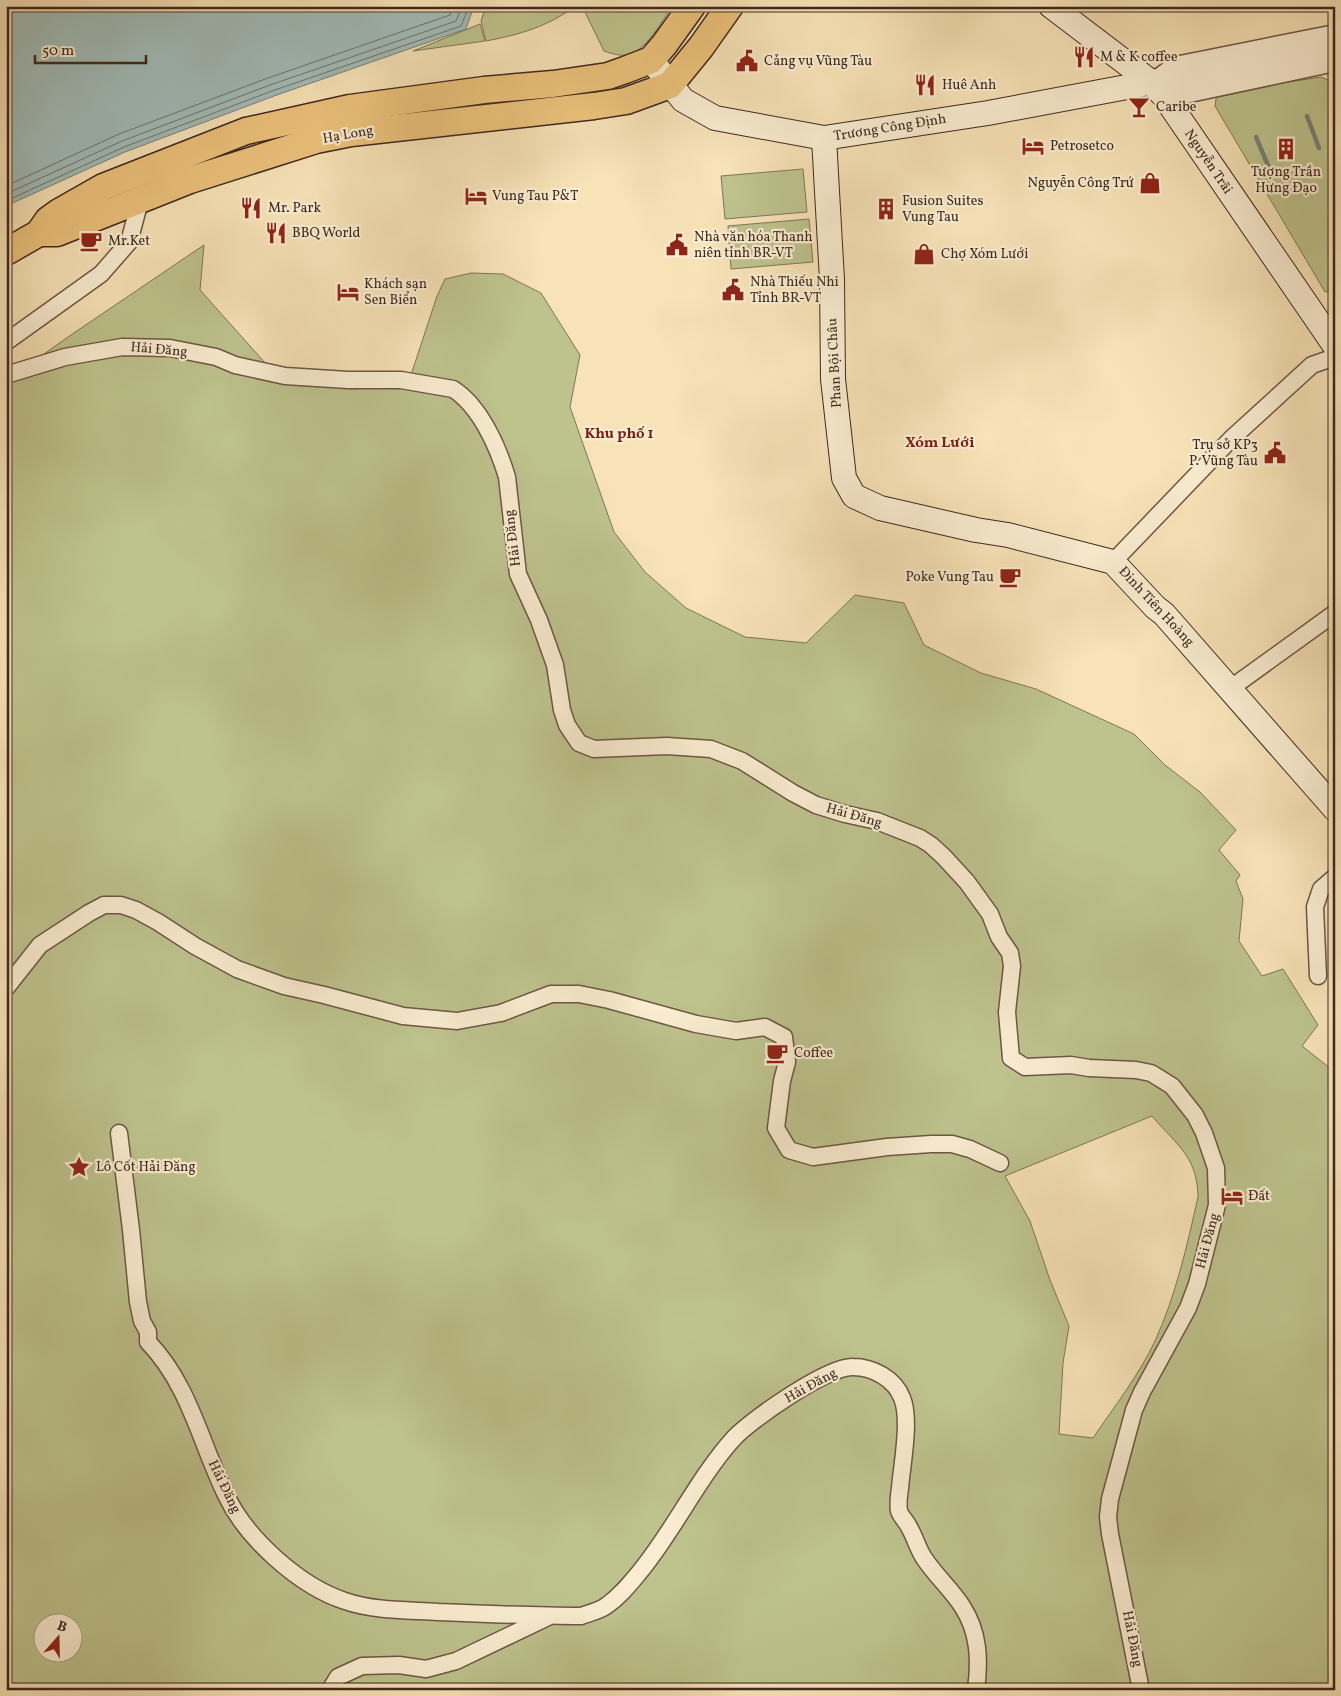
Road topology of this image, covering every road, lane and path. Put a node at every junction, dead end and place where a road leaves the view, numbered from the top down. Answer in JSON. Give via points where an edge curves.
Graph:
{"nodes":[{"id":1,"x":692,"y":6,"type":"edge"},
{"id":2,"x":730,"y":6,"type":"edge"},
{"id":3,"x":1051,"y":6,"type":"edge"},
{"id":4,"x":1335,"y":33,"type":"edge"},
{"id":5,"x":1335,"y":48,"type":"edge"},
{"id":6,"x":652,"y":60,"type":"junction"},
{"id":7,"x":1335,"y":63,"type":"edge"},
{"id":8,"x":1151,"y":82,"type":"junction"},
{"id":9,"x":670,"y":86,"type":"junction"},
{"id":10,"x":331,"y":124,"type":"junction"},
{"id":11,"x":824,"y":138,"type":"junction"},
{"id":12,"x":132,"y":176,"type":"junction"},
{"id":13,"x":140,"y":201,"type":"junction"},
{"id":14,"x":39,"y":234,"type":"junction"},
{"id":15,"x":6,"y":252,"type":"edge"},
{"id":16,"x":6,"y":342,"type":"edge"},
{"id":17,"x":1335,"y":346,"type":"edge"},
{"id":18,"x":1335,"y":357,"type":"edge"},
{"id":19,"x":6,"y":375,"type":"edge"},
{"id":20,"x":854,"y":496,"type":"joint"},
{"id":21,"x":1113,"y":562,"type":"junction"},
{"id":22,"x":1335,"y":613,"type":"edge"},
{"id":23,"x":1231,"y":688,"type":"junction"},
{"id":24,"x":1335,"y":809,"type":"edge"},
{"id":25,"x":1335,"y":877,"type":"edge"},
{"id":26,"x":1318,"y":976,"type":"dead end"},
{"id":27,"x":6,"y":988,"type":"edge"},
{"id":28,"x":118,"y":1133,"type":"dead end"},
{"id":29,"x":1000,"y":1163,"type":"dead end"},
{"id":30,"x":550,"y":1616,"type":"junction"},
{"id":31,"x":330,"y":1690,"type":"edge"},
{"id":32,"x":976,"y":1690,"type":"edge"},
{"id":33,"x":1141,"y":1690,"type":"edge"}],
"edges":[{"from":1,"to":6,"type":"main road"},
{"from":2,"to":9,"type":"main road"},
{"from":3,"to":8,"type":"main road","name":"Nguyễn Trãi"},
{"from":4,"to":8,"type":"street","name":"Trương Công Định","via":[[1175,65]]},
{"from":5,"to":8,"type":"main road","name":"Trương Công Định"},
{"from":6,"to":9,"type":"main road","name":"Trương Công Định"},
{"from":6,"to":10,"type":"main road","name":"Hạ Long","via":[[608,76],[350,108]]},
{"from":7,"to":8,"type":"street","via":[[1186,95]]},
{"from":8,"to":11,"type":"main road","name":"Trương Công Định","via":[[988,113]]},
{"from":8,"to":17,"type":"main road","name":"Nguyễn Trãi","via":[[1164,96]]},
{"from":9,"to":10,"type":"main road","name":"Hạ Long","via":[[594,106],[351,132]]},
{"from":9,"to":11,"type":"main road","name":"Trương Công Định","via":[[683,100],[715,118]]},
{"from":10,"to":12,"type":"main road","name":"Hạ Long","via":[[246,132]]},
{"from":10,"to":13,"type":"main road","name":"Hạ Long","via":[[316,140],[190,180]]},
{"from":11,"to":20,"type":"main road","name":"Phan Bội Châu","via":[[832,280],[833,379],[844,478]]},
{"from":12,"to":13,"type":"main road"},
{"from":12,"to":14,"type":"main road","name":"Hạ Long","via":[[103,187],[59,212],[48,220]]},
{"from":13,"to":14,"type":"main road","name":"Hạ Long","via":[[57,233]]},
{"from":13,"to":16,"type":"street","via":[[129,242],[101,274]]},
{"from":14,"to":15,"type":"main road","name":"Hạ Long"},
{"from":18,"to":21,"type":"street","via":[[1312,365],[1231,439]]},
{"from":19,"to":33,"type":"street","name":"Hải Đăng","via":[[98,350],[170,348],[285,376],[401,380],[453,389],[482,420],[503,465],[518,574],[555,665],[567,725],[579,744],[594,749],[667,746],[711,749],[742,761],[816,805],[877,821],[920,838],[944,856],[967,882],[990,914],[1010,953],[1012,966],[1007,1012],[1011,1058],[1025,1067],[1071,1065],[1136,1070],[1172,1086],[1195,1115],[1207,1139],[1216,1168],[1217,1205],[1197,1284],[1188,1308],[1134,1410],[1110,1499],[1110,1534]]},
{"from":20,"to":21,"type":"main road","name":"Đinh Tiên Hoàng","via":[[880,508],[1008,535]]},
{"from":21,"to":23,"type":"main road","name":"Đinh Tiên Hoàng"},
{"from":22,"to":23,"type":"street"},
{"from":23,"to":24,"type":"main road","name":"Đinh Tiên Hoàng"},
{"from":25,"to":26,"type":"street","via":[[1321,889],[1315,907]]},
{"from":27,"to":29,"type":"street","via":[[40,945],[104,905],[121,905],[158,922],[237,969],[284,986],[402,1016],[457,1021],[501,1013],[550,994],[579,994],[696,1024],[736,1031],[765,1028],[784,1037],[786,1062],[776,1128],[789,1150],[813,1157],[887,1147],[952,1144]]},
{"from":28,"to":30,"type":"street","name":"Hải Đăng","via":[[138,1302],[148,1342],[161,1355],[184,1395],[233,1509],[266,1549],[287,1569],[328,1594],[364,1606],[403,1611]]},
{"from":30,"to":31,"type":"street","name":"Hải Đăng","via":[[456,1661],[426,1669],[399,1665],[362,1666],[338,1677]]},
{"from":30,"to":32,"type":"street","name":"Hải Đăng","via":[[581,1616],[604,1608],[664,1542],[711,1466],[745,1427],[822,1376],[853,1366],[884,1376],[902,1398],[906,1428],[900,1511],[923,1557],[962,1606],[975,1635],[978,1650]]}]}
